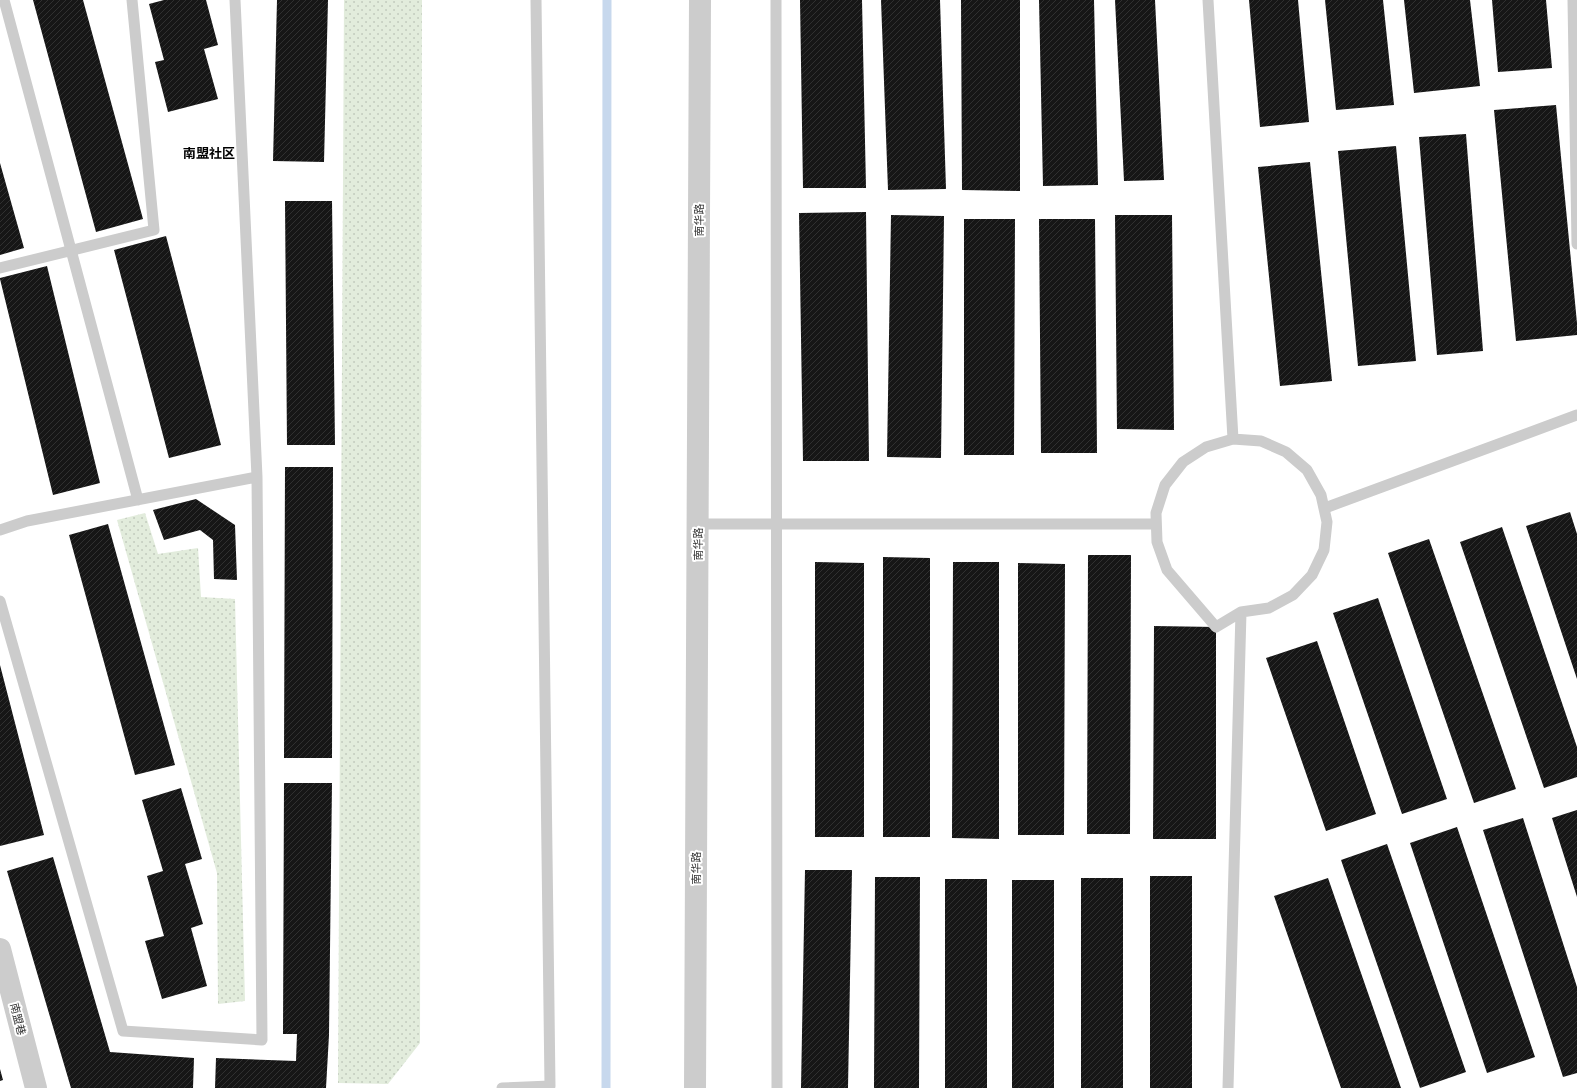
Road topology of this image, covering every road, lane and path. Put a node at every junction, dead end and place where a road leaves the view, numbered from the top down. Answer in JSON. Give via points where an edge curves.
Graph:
{"nodes":[{"id":1,"x":4,"y":0,"type":"edge"},
{"id":2,"x":132,"y":0,"type":"edge"},
{"id":3,"x":235,"y":0,"type":"edge"},
{"id":4,"x":536,"y":0,"type":"edge"},
{"id":5,"x":700,"y":0,"type":"edge"},
{"id":6,"x":776,"y":0,"type":"edge"},
{"id":7,"x":1208,"y":0,"type":"edge"},
{"id":8,"x":1573,"y":0,"type":"edge"},
{"id":9,"x":1577,"y":244,"type":"edge"},
{"id":10,"x":71,"y":251,"type":"junction"},
{"id":11,"x":0,"y":268,"type":"edge"},
{"id":12,"x":1577,"y":415,"type":"edge"},
{"id":13,"x":1233,"y":439,"type":"junction"},
{"id":14,"x":257,"y":477,"type":"junction"},
{"id":15,"x":138,"y":500,"type":"junction"},
{"id":16,"x":1325,"y":508,"type":"junction"},
{"id":17,"x":698,"y":524,"type":"junction"},
{"id":18,"x":777,"y":524,"type":"junction"},
{"id":19,"x":1156,"y":524,"type":"junction"},
{"id":20,"x":0,"y":530,"type":"edge"},
{"id":21,"x":0,"y":601,"type":"edge"},
{"id":22,"x":1241,"y":612,"type":"junction"},
{"id":23,"x":0,"y":949,"type":"edge"},
{"id":24,"x":36,"y":1088,"type":"edge"},
{"id":25,"x":502,"y":1088,"type":"edge"},
{"id":26,"x":695,"y":1088,"type":"edge"},
{"id":27,"x":777,"y":1088,"type":"edge"},
{"id":28,"x":1228,"y":1088,"type":"edge"}],
"edges":[{"from":1,"to":10,"type":"lane"},
{"from":2,"to":10,"type":"lane","via":[[154,230]]},
{"from":3,"to":14,"type":"lane"},
{"from":4,"to":25,"type":"lane","via":[[550,1086]]},
{"from":5,"to":17,"type":"street","name":"南华路"},
{"from":6,"to":18,"type":"lane"},
{"from":7,"to":13,"type":"lane"},
{"from":8,"to":9,"type":"lane"},
{"from":10,"to":11,"type":"lane"},
{"from":10,"to":15,"type":"lane"},
{"from":12,"to":16,"type":"lane"},
{"from":13,"to":16,"type":"lane","via":[[1261,441],[1286,452],[1307,470],[1322,495]]},
{"from":13,"to":19,"type":"lane","via":[[1206,446],[1183,462],[1164,485],[1156,513]]},
{"from":14,"to":15,"type":"lane"},
{"from":14,"to":21,"type":"lane","via":[[262,1040],[123,1032]]},
{"from":15,"to":20,"type":"lane","via":[[27,521]]},
{"from":16,"to":22,"type":"lane","via":[[1327,522],[1324,550],[1312,575],[1293,595],[1268,608]]},
{"from":17,"to":18,"type":"lane"},
{"from":17,"to":26,"type":"street","name":"南华路"},
{"from":18,"to":19,"type":"lane"},
{"from":18,"to":27,"type":"lane"},
{"from":19,"to":22,"type":"lane","via":[[1157,542],[1167,570],[1216,627]]},
{"from":22,"to":28,"type":"lane"},
{"from":23,"to":24,"type":"street","name":"南盟巷"}]}
